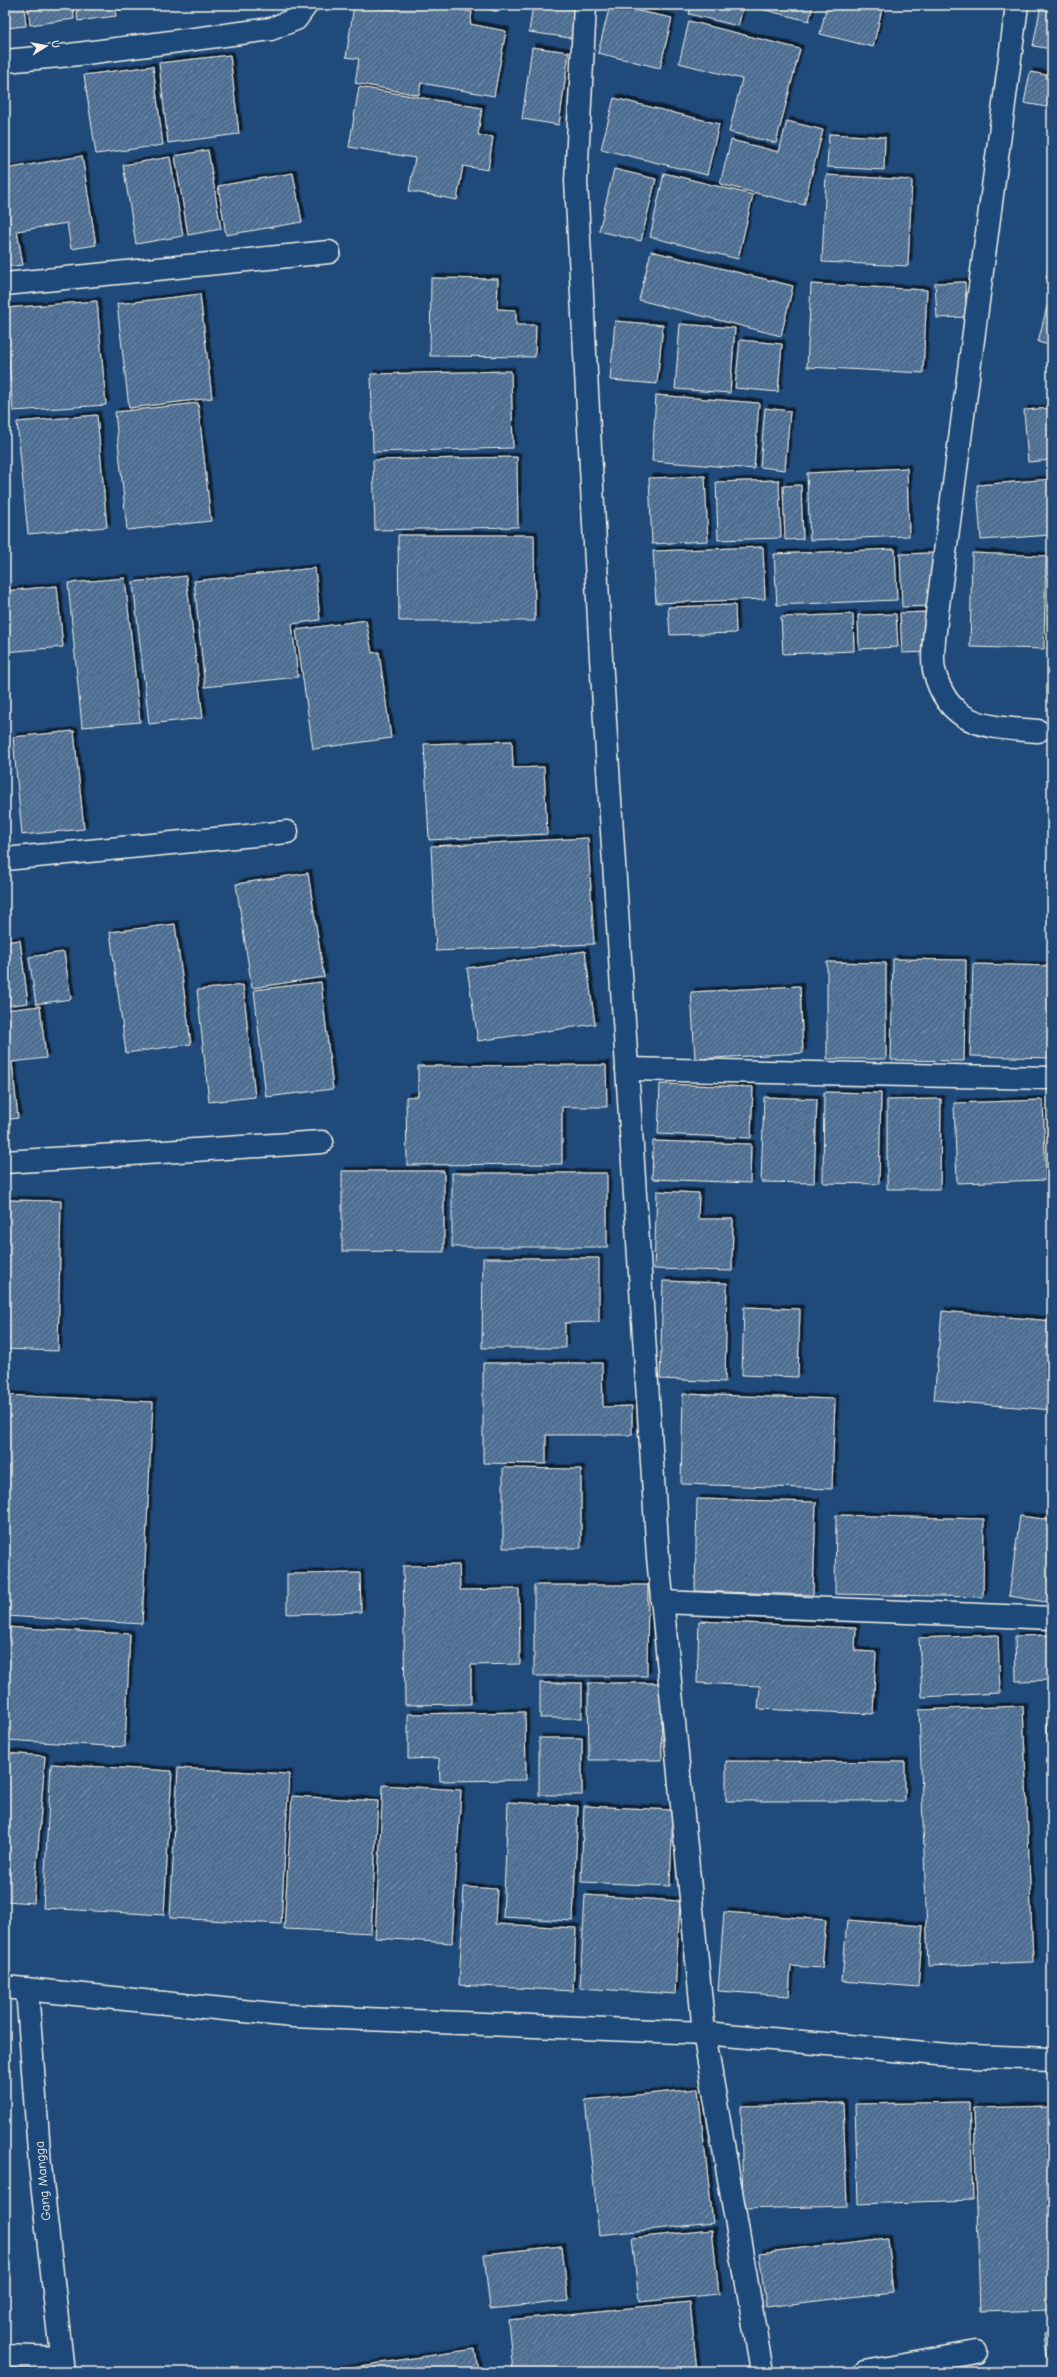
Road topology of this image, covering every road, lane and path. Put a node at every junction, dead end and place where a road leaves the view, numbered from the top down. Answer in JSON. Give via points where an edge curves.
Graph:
{"nodes":[{"id":1,"x":306,"y":5,"type":"edge"},
{"id":2,"x":586,"y":5,"type":"edge"},
{"id":3,"x":1017,"y":5,"type":"edge"},
{"id":4,"x":5,"y":61,"type":"edge"},
{"id":5,"x":329,"y":252,"type":"dead end"},
{"id":6,"x":5,"y":284,"type":"edge"},
{"id":7,"x":1038,"y":731,"type":"dead end"},
{"id":8,"x":287,"y":832,"type":"dead end"},
{"id":9,"x":5,"y":859,"type":"edge"},
{"id":10,"x":627,"y":1069,"type":"junction"},
{"id":11,"x":1052,"y":1078,"type":"edge"},
{"id":12,"x":322,"y":1142,"type":"dead end"},
{"id":13,"x":5,"y":1162,"type":"edge"},
{"id":14,"x":662,"y":1602,"type":"junction"},
{"id":15,"x":1052,"y":1618,"type":"edge"},
{"id":16,"x":5,"y":1987,"type":"edge"},
{"id":17,"x":27,"y":1989,"type":"junction"},
{"id":18,"x":704,"y":2033,"type":"junction"},
{"id":19,"x":1052,"y":2059,"type":"edge"},
{"id":20,"x":976,"y":2352,"type":"dead end"},
{"id":21,"x":5,"y":2356,"type":"edge"},
{"id":22,"x":62,"y":2365,"type":"edge"},
{"id":23,"x":762,"y":2372,"type":"edge"},
{"id":24,"x":865,"y":2372,"type":"edge"}],
"edges":[{"from":1,"to":4,"type":"street","via":[[296,19],[271,29]]},
{"from":2,"to":10,"type":"street","via":[[576,181],[600,658]]},
{"from":3,"to":7,"type":"street","via":[[936,620],[934,669],[945,696],[960,715],[976,724]]},
{"from":5,"to":6,"type":"street"},
{"from":8,"to":9,"type":"street"},
{"from":10,"to":11,"type":"street"},
{"from":10,"to":14,"type":"street"},
{"from":12,"to":13,"type":"street"},
{"from":14,"to":15,"type":"street"},
{"from":14,"to":18,"type":"street"},
{"from":16,"to":17,"type":"street"},
{"from":17,"to":18,"type":"street","via":[[293,2016]]},
{"from":17,"to":22,"type":"street","name":"Gang Mangga","via":[[40,2173]]},
{"from":18,"to":19,"type":"street","via":[[948,2055]]},
{"from":18,"to":23,"type":"street"},
{"from":20,"to":24,"type":"street"},
{"from":21,"to":22,"type":"street"}]}
